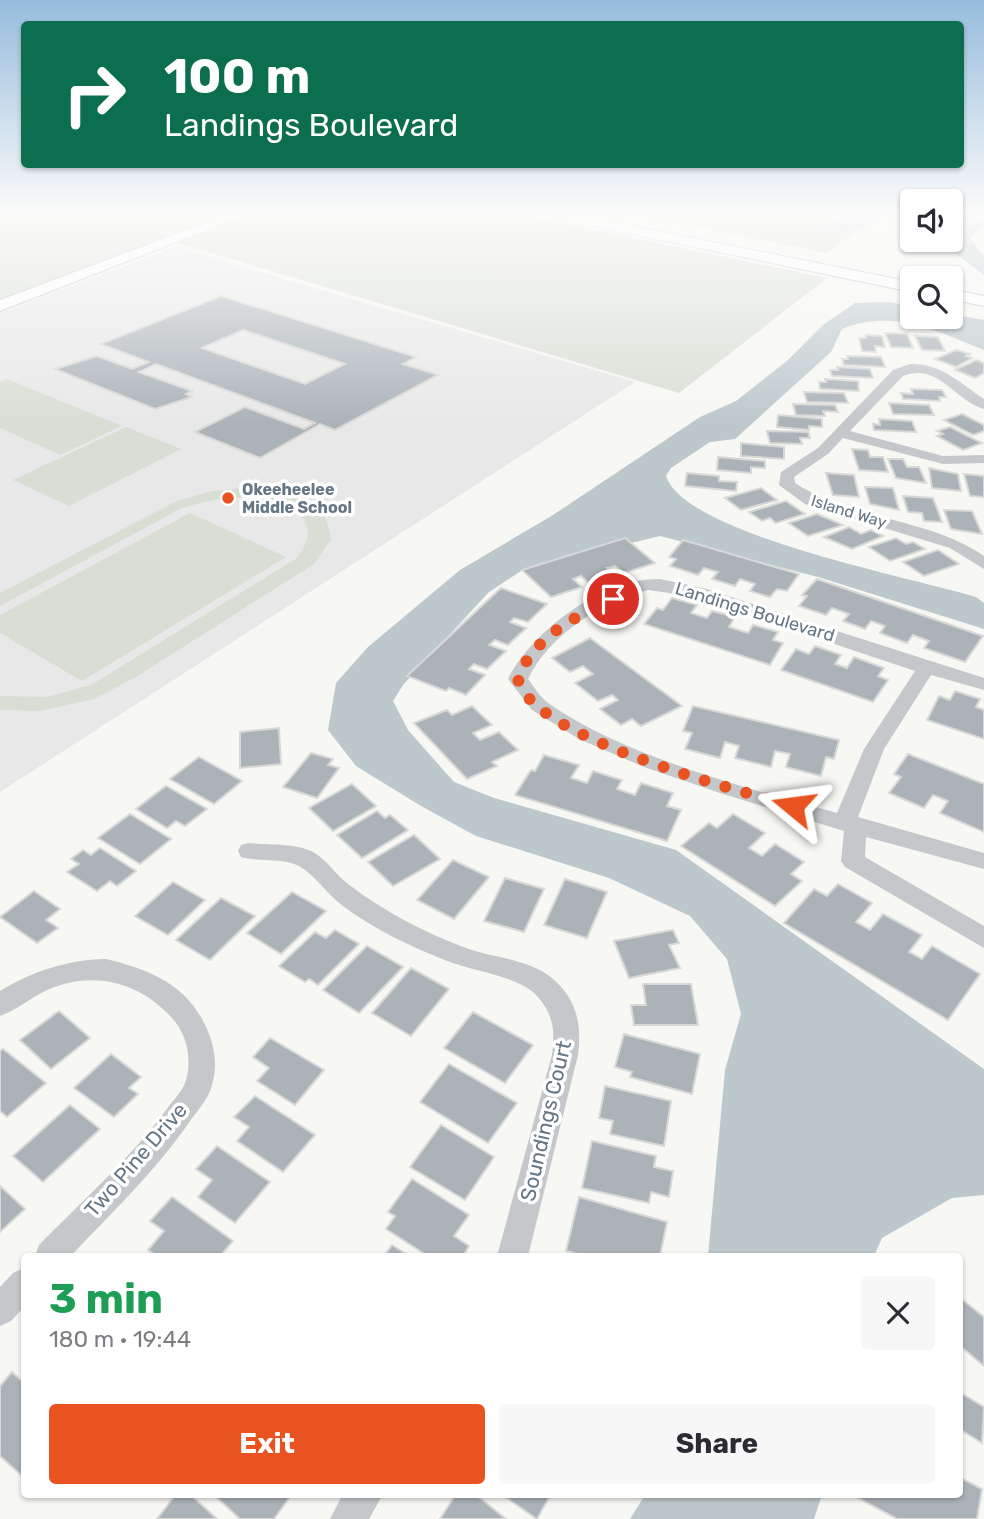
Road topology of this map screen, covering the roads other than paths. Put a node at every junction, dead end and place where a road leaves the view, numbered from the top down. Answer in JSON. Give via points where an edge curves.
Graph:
{"nodes":[{"id":1,"x":58,"y":284,"type":"edge"},
{"id":2,"x":963,"y":286,"type":"edge"},
{"id":3,"x":984,"y":290,"type":"edge"},
{"id":4,"x":963,"y":297,"type":"edge"},
{"id":5,"x":984,"y":301,"type":"edge"},
{"id":6,"x":0,"y":306,"type":"edge"},
{"id":7,"x":984,"y":405,"type":"edge"},
{"id":8,"x":840,"y":433,"type":"junction"},
{"id":9,"x":984,"y":459,"type":"edge"},
{"id":10,"x":984,"y":564,"type":"edge"},
{"id":11,"x":926,"y":668,"type":"junction"},
{"id":12,"x":984,"y":684,"type":"edge"},
{"id":13,"x":851,"y":822,"type":"junction"},
{"id":14,"x":249,"y":851,"type":"dead end"},
{"id":15,"x":984,"y":861,"type":"edge"},
{"id":16,"x":984,"y":938,"type":"edge"},
{"id":17,"x":0,"y":1005,"type":"edge"},
{"id":18,"x":53,"y":1253,"type":"edge"},
{"id":19,"x":514,"y":1253,"type":"edge"},
{"id":20,"x":21,"y":1287,"type":"edge"},
{"id":21,"x":0,"y":1310,"type":"edge"},
{"id":22,"x":362,"y":1498,"type":"edge"},
{"id":23,"x":348,"y":1519,"type":"edge"}],
"edges":[{"from":1,"to":6,"type":"main road"},
{"from":2,"to":3,"type":"main road"},
{"from":4,"to":5,"type":"main road"},
{"from":7,"to":8,"type":"street","name":"Island Way","via":[[939,373],[910,369],[898,373]]},
{"from":8,"to":9,"type":"street","via":[[943,460]]},
{"from":8,"to":10,"type":"street","name":"Island Way","via":[[823,451],[786,475],[793,492],[956,544]]},
{"from":11,"to":12,"type":"street","name":"Landings Boulevard"},
{"from":11,"to":13,"type":"street","via":[[874,750]]},
{"from":11,"to":13,"type":"street","name":"Landings Boulevard","via":[[781,618],[660,584],[637,588],[568,622],[521,671],[518,679],[526,696],[569,727],[610,747],[677,772]]},
{"from":13,"to":15,"type":"street","name":"Landings Boulevard"},
{"from":13,"to":16,"type":"street","via":[[853,861]]},
{"from":14,"to":19,"type":"street","name":"Soundings Court","via":[[305,858],[372,914],[439,947],[531,977],[556,999],[568,1030],[565,1055]]},
{"from":17,"to":18,"type":"street","name":"Two Pine Drive","via":[[47,978],[85,969],[120,973],[161,990],[191,1018],[202,1047],[199,1085],[170,1127]]},
{"from":20,"to":21,"type":"street"},
{"from":22,"to":23,"type":"street"}]}
